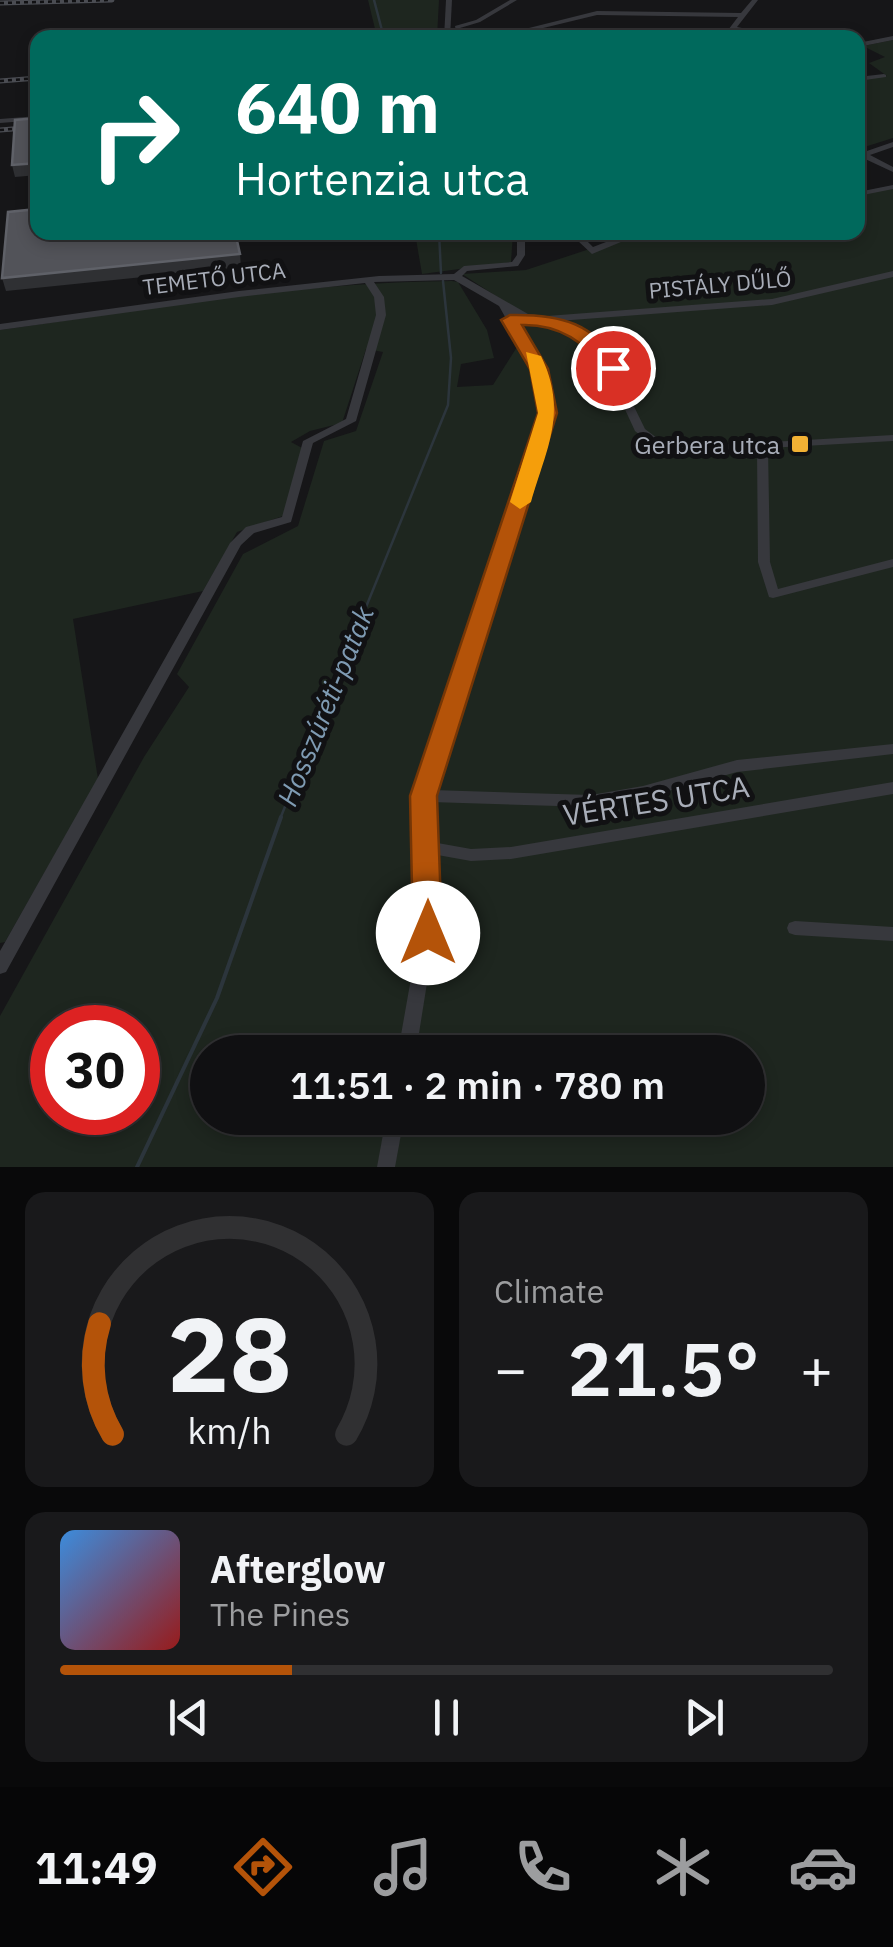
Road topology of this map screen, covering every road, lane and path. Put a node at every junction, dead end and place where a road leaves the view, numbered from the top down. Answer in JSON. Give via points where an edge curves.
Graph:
{"nodes":[{"id":1,"x":449,"y":0,"type":"edge"},
{"id":2,"x":514,"y":0,"type":"edge"},
{"id":3,"x":755,"y":0,"type":"edge"},
{"id":4,"x":597,"y":2,"type":"edge"},
{"id":5,"x":597,"y":13,"type":"junction"},
{"id":6,"x":745,"y":15,"type":"junction"},
{"id":7,"x":734,"y":28,"type":"joint"},
{"id":8,"x":448,"y":30,"type":"edge"},
{"id":9,"x":458,"y":30,"type":"edge"},
{"id":10,"x":525,"y":30,"type":"edge"},
{"id":11,"x":745,"y":30,"type":"edge"},
{"id":12,"x":893,"y":38,"type":"edge"},
{"id":13,"x":865,"y":44,"type":"edge"},
{"id":14,"x":884,"y":76,"type":"dead end"},
{"id":15,"x":865,"y":78,"type":"edge"},
{"id":16,"x":30,"y":119,"type":"edge"},
{"id":17,"x":0,"y":121,"type":"edge"},
{"id":18,"x":893,"y":144,"type":"edge"},
{"id":19,"x":865,"y":152,"type":"edge"},
{"id":20,"x":865,"y":157,"type":"edge"},
{"id":21,"x":893,"y":170,"type":"edge"},
{"id":22,"x":893,"y":187,"type":"edge"},
{"id":23,"x":865,"y":193,"type":"edge"},
{"id":24,"x":520,"y":240,"type":"edge"},
{"id":25,"x":583,"y":240,"type":"edge"},
{"id":26,"x":619,"y":240,"type":"edge"},
{"id":27,"x":893,"y":274,"type":"edge"},
{"id":28,"x":452,"y":278,"type":"junction"},
{"id":29,"x":368,"y":280,"type":"junction"},
{"id":30,"x":502,"y":304,"type":"junction"},
{"id":31,"x":526,"y":317,"type":"junction"},
{"id":32,"x":510,"y":320,"type":"junction"},
{"id":33,"x":548,"y":320,"type":"junction"},
{"id":34,"x":0,"y":327,"type":"edge"},
{"id":35,"x":893,"y":438,"type":"edge"},
{"id":36,"x":762,"y":448,"type":"junction"},
{"id":37,"x":893,"y":564,"type":"edge"},
{"id":38,"x":893,"y":749,"type":"edge"},
{"id":39,"x":893,"y":788,"type":"edge"},
{"id":40,"x":424,"y":796,"type":"junction"},
{"id":41,"x":427,"y":846,"type":"junction"},
{"id":42,"x":795,"y":928,"type":"dead end"},
{"id":43,"x":893,"y":934,"type":"edge"},
{"id":44,"x":0,"y":966,"type":"edge"},
{"id":45,"x":411,"y":1035,"type":"edge"},
{"id":46,"x":392,"y":1135,"type":"edge"},
{"id":47,"x":386,"y":1167,"type":"edge"}],
"edges":[{"from":1,"to":8,"type":"street"},
{"from":2,"to":9,"type":"street"},
{"from":3,"to":6,"type":"street"},
{"from":4,"to":5,"type":"street"},
{"from":5,"to":6,"type":"street"},
{"from":5,"to":10,"type":"street"},
{"from":6,"to":7,"type":"street"},
{"from":7,"to":11,"type":"street"},
{"from":12,"to":13,"type":"street"},
{"from":14,"to":15,"type":"street"},
{"from":16,"to":17,"type":"street"},
{"from":18,"to":19,"type":"street"},
{"from":20,"to":21,"type":"street"},
{"from":22,"to":23,"type":"street"},
{"from":24,"to":28,"type":"street","name":"TEMETŐ UTCA","via":[[518,262],[459,270]]},
{"from":25,"to":26,"type":"street","via":[[592,250]]},
{"from":27,"to":33,"type":"street","name":"PISTÁLY DŰLŐ","via":[[772,302]]},
{"from":28,"to":29,"type":"street","name":"TEMETŐ UTCA"},
{"from":28,"to":30,"type":"street"},
{"from":29,"to":34,"type":"street","name":"TEMETŐ UTCA"},
{"from":29,"to":44,"type":"street","via":[[382,310],[351,421],[308,440],[287,519],[250,530],[236,543]]},
{"from":30,"to":31,"type":"street"},
{"from":30,"to":32,"type":"street"},
{"from":31,"to":32,"type":"street"},
{"from":31,"to":33,"type":"street"},
{"from":32,"to":40,"type":"street","via":[[539,369],[548,413]]},
{"from":33,"to":36,"type":"street","via":[[604,350],[648,438],[691,448]]},
{"from":35,"to":36,"type":"street"},
{"from":36,"to":37,"type":"street","via":[[764,562],[774,594]]},
{"from":38,"to":40,"type":"street","via":[[737,766],[591,800]]},
{"from":39,"to":41,"type":"street","name":"VÉRTES UTCA","via":[[512,852],[471,855]]},
{"from":40,"to":41,"type":"street"},
{"from":41,"to":45,"type":"street","via":[[428,933]]},
{"from":42,"to":43,"type":"street"},
{"from":46,"to":47,"type":"street"}]}
